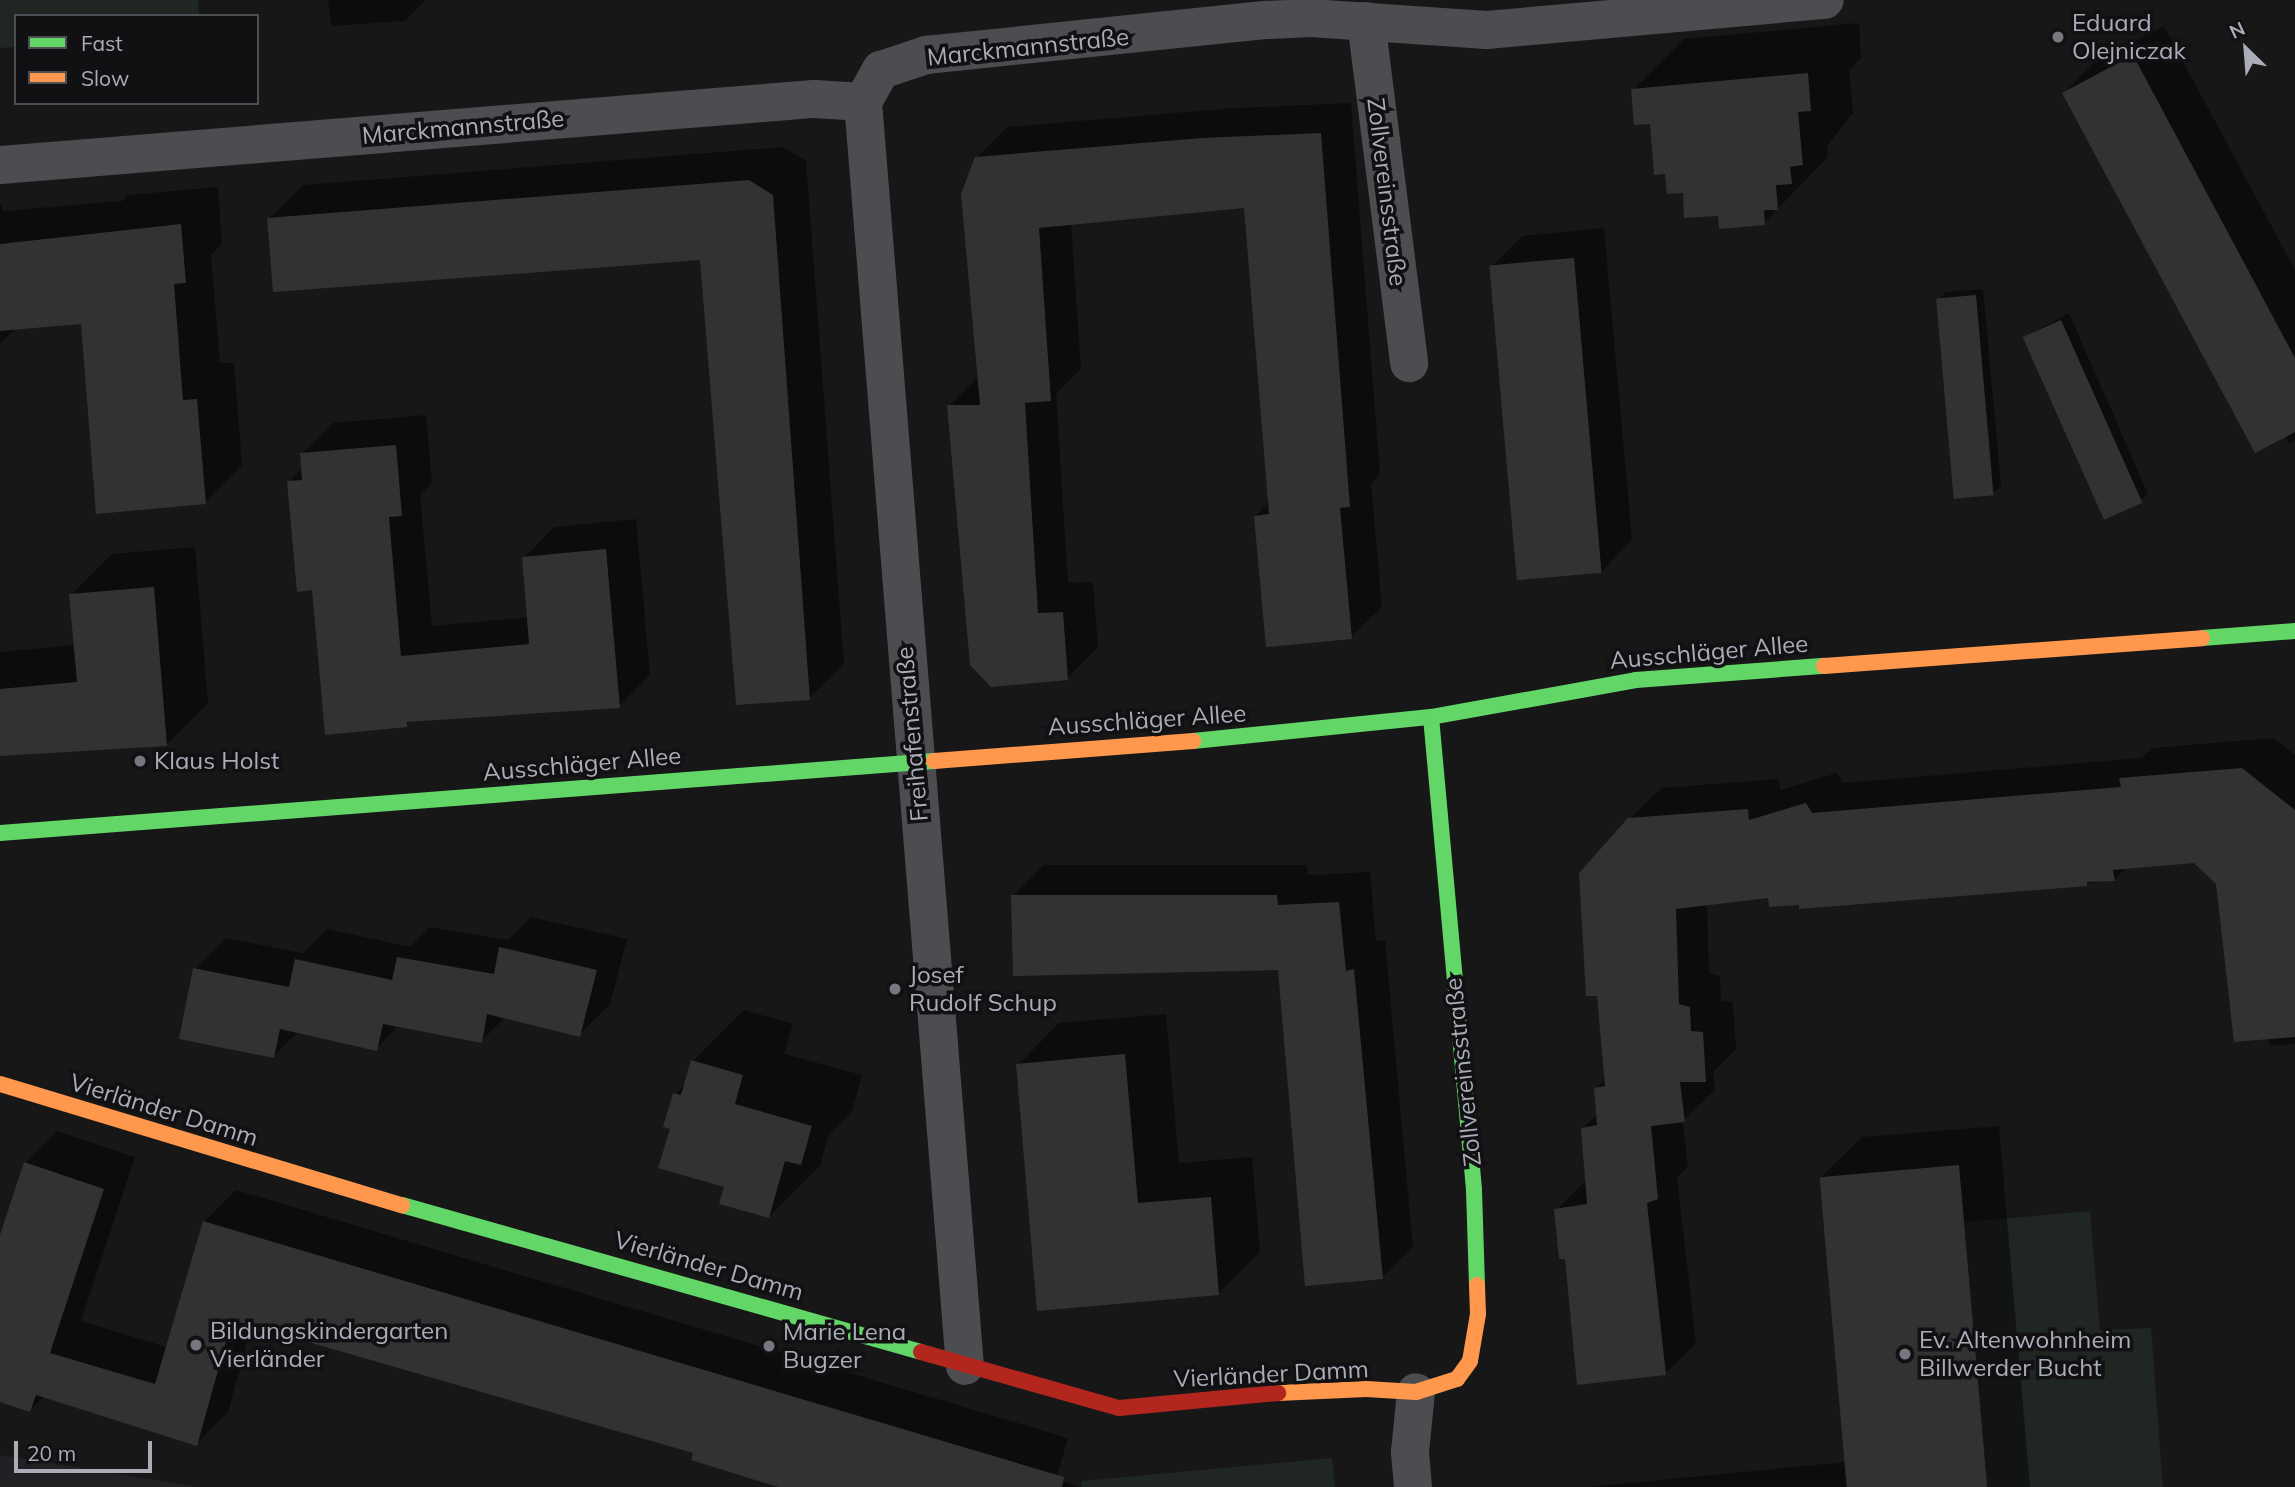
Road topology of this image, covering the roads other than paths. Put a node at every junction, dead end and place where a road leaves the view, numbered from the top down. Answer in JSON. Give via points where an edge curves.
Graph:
{"nodes":[{"id":1,"x":1825,"y":0,"type":"edge"},
{"id":2,"x":1728,"y":5,"type":"edge"},
{"id":3,"x":1366,"y":21,"type":"junction"},
{"id":4,"x":863,"y":102,"type":"junction"},
{"id":5,"x":0,"y":165,"type":"edge"},
{"id":6,"x":1409,"y":363,"type":"dead end"},
{"id":7,"x":2295,"y":631,"type":"edge"},
{"id":8,"x":1431,"y":717,"type":"junction"},
{"id":9,"x":914,"y":760,"type":"junction"},
{"id":10,"x":0,"y":833,"type":"edge"},
{"id":11,"x":0,"y":1084,"type":"edge"},
{"id":12,"x":965,"y":1367,"type":"junction"},
{"id":13,"x":1416,"y":1392,"type":"junction"},
{"id":14,"x":1413,"y":1487,"type":"edge"}],
"edges":[{"from":1,"to":2,"type":"street","name":"Marckmannstraße"},
{"from":2,"to":3,"type":"street","name":"Marckmannstraße","via":[[1487,30]]},
{"from":3,"to":4,"type":"street","name":"Marckmannstraße","via":[[1267,20],[926,55],[881,70]]},
{"from":3,"to":6,"type":"street","name":"Zollvereinsstraße"},
{"from":4,"to":5,"type":"street","name":"Marckmannstraße","via":[[814,99]]},
{"from":4,"to":9,"type":"street","name":"Freihafenstraße"},
{"from":7,"to":8,"type":"street","name":"Ausschläger Allee","via":[[1636,680]]},
{"from":8,"to":9,"type":"street","name":"Ausschläger Allee","via":[[1215,739]]},
{"from":8,"to":13,"type":"street","name":"Zollvereinsstraße","via":[[1474,1189],[1478,1314],[1470,1361],[1457,1379]]},
{"from":9,"to":10,"type":"street","name":"Ausschläger Allee"},
{"from":9,"to":12,"type":"street","name":"Freihafenstraße"},
{"from":11,"to":12,"type":"street","name":"Vierländer Damm","via":[[287,1172],[666,1276]]},
{"from":12,"to":13,"type":"street","name":"Vierländer Damm","via":[[1119,1408],[1247,1395],[1366,1389]]},
{"from":13,"to":14,"type":"street","via":[[1410,1452]]}]}
